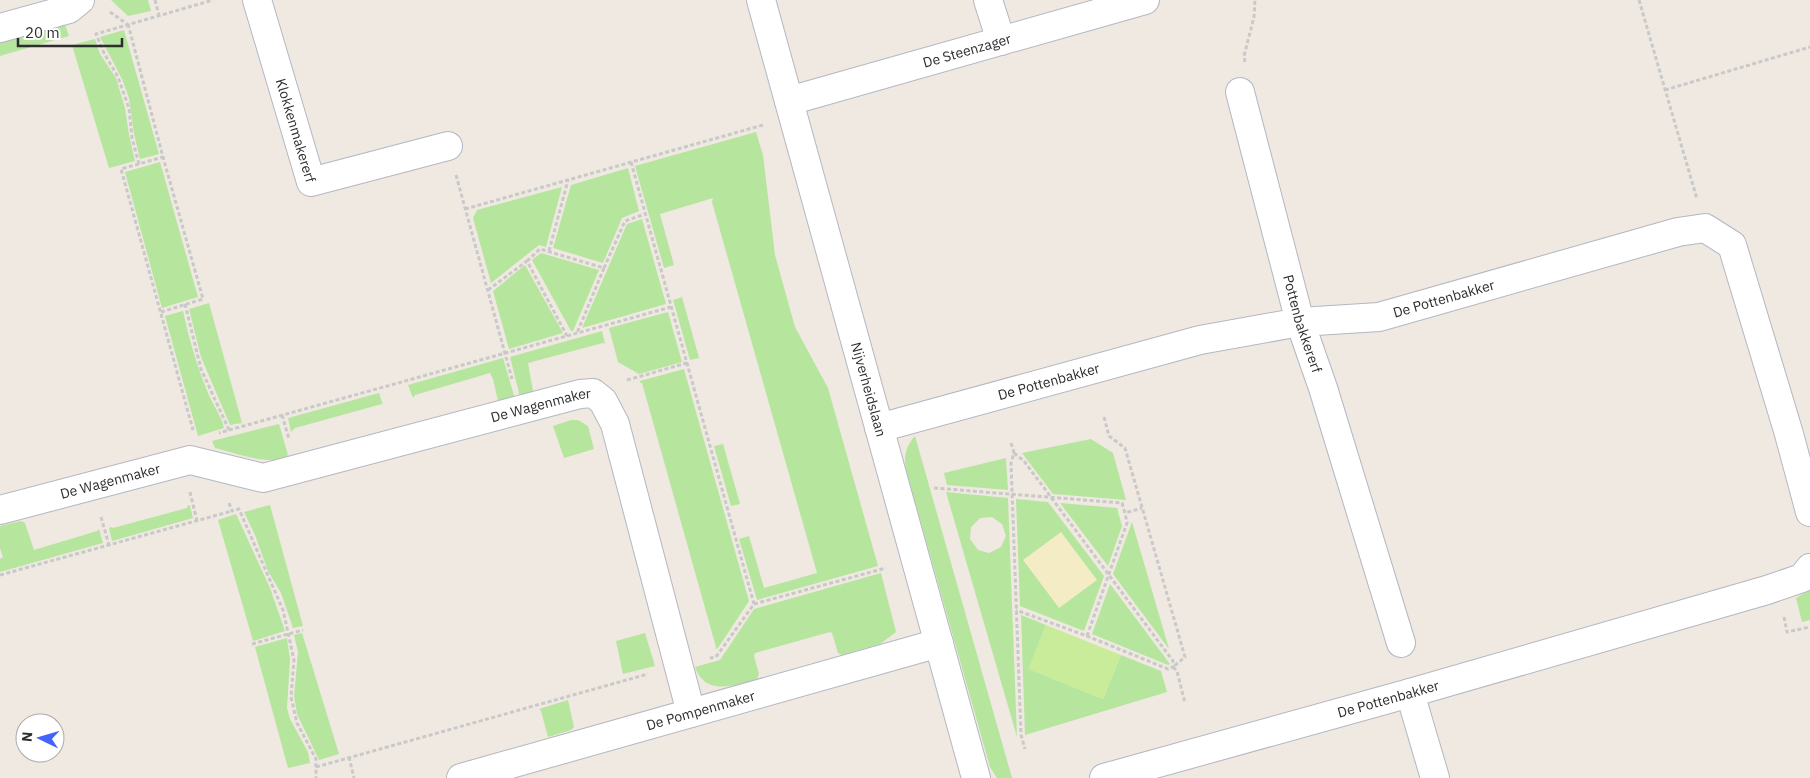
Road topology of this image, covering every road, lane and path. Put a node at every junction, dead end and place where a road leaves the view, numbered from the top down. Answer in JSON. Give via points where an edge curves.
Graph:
{"nodes":[{"id":1,"x":80,"y":0,"type":"edge"},
{"id":2,"x":155,"y":0,"type":"edge"},
{"id":3,"x":212,"y":0,"type":"edge"},
{"id":4,"x":257,"y":0,"type":"edge"},
{"id":5,"x":761,"y":0,"type":"edge"},
{"id":6,"x":988,"y":0,"type":"edge"},
{"id":7,"x":1145,"y":0,"type":"edge"},
{"id":8,"x":1255,"y":0,"type":"edge"},
{"id":9,"x":1639,"y":0,"type":"edge"},
{"id":10,"x":106,"y":10,"type":"dead end"},
{"id":11,"x":159,"y":15,"type":"junction"},
{"id":12,"x":128,"y":24,"type":"junction"},
{"id":13,"x":0,"y":28,"type":"edge"},
{"id":14,"x":1001,"y":41,"type":"junction"},
{"id":15,"x":1810,"y":48,"type":"edge"},
{"id":16,"x":1665,"y":90,"type":"junction"},
{"id":17,"x":1240,"y":92,"type":"joint"},
{"id":18,"x":791,"y":109,"type":"junction"},
{"id":19,"x":448,"y":146,"type":"dead end"},
{"id":20,"x":163,"y":157,"type":"junction"},
{"id":21,"x":139,"y":164,"type":"junction"},
{"id":22,"x":568,"y":180,"type":"junction"},
{"id":23,"x":645,"y":214,"type":"dead end"},
{"id":24,"x":1705,"y":228,"type":"junction"},
{"id":25,"x":549,"y":251,"type":"junction"},
{"id":26,"x":527,"y":261,"type":"junction"},
{"id":27,"x":604,"y":268,"type":"junction"},
{"id":28,"x":488,"y":290,"type":"junction"},
{"id":29,"x":185,"y":304,"type":"junction"},
{"id":30,"x":671,"y":307,"type":"dead end"},
{"id":31,"x":160,"y":312,"type":"junction"},
{"id":32,"x":1300,"y":322,"type":"junction"},
{"id":33,"x":577,"y":333,"type":"junction"},
{"id":34,"x":567,"y":336,"type":"junction"},
{"id":35,"x":505,"y":353,"type":"junction"},
{"id":36,"x":687,"y":364,"type":"dead end"},
{"id":37,"x":594,"y":393,"type":"junction"},
{"id":38,"x":521,"y":410,"type":"junction"},
{"id":39,"x":1104,"y":417,"type":"dead end"},
{"id":40,"x":879,"y":428,"type":"junction"},
{"id":41,"x":229,"y":430,"type":"junction"},
{"id":42,"x":212,"y":435,"type":"dead end"},
{"id":43,"x":1011,"y":442,"type":"dead end"},
{"id":44,"x":1014,"y":453,"type":"junction"},
{"id":45,"x":219,"y":467,"type":"junction"},
{"id":46,"x":934,"y":488,"type":"dead end"},
{"id":47,"x":1012,"y":494,"type":"junction"},
{"id":48,"x":1050,"y":497,"type":"junction"},
{"id":49,"x":1142,"y":508,"type":"junction"},
{"id":50,"x":0,"y":510,"type":"edge"},
{"id":51,"x":232,"y":511,"type":"junction"},
{"id":52,"x":1810,"y":512,"type":"edge"},
{"id":53,"x":1125,"y":513,"type":"junction"},
{"id":54,"x":915,"y":560,"type":"junction"},
{"id":55,"x":1810,"y":568,"type":"edge"},
{"id":56,"x":0,"y":575,"type":"edge"},
{"id":57,"x":1110,"y":575,"type":"junction"},
{"id":58,"x":754,"y":604,"type":"dead end"},
{"id":59,"x":1016,"y":610,"type":"junction"},
{"id":60,"x":304,"y":630,"type":"dead end"},
{"id":61,"x":288,"y":634,"type":"junction"},
{"id":62,"x":1087,"y":636,"type":"junction"},
{"id":63,"x":939,"y":643,"type":"junction"},
{"id":64,"x":1401,"y":643,"type":"dead end"},
{"id":65,"x":252,"y":644,"type":"dead end"},
{"id":66,"x":1174,"y":667,"type":"junction"},
{"id":67,"x":1410,"y":693,"type":"junction"},
{"id":68,"x":1185,"y":703,"type":"dead end"},
{"id":69,"x":691,"y":712,"type":"junction"},
{"id":70,"x":1025,"y":749,"type":"dead end"},
{"id":71,"x":349,"y":757,"type":"dead end"},
{"id":72,"x":473,"y":777,"type":"edge"},
{"id":73,"x":316,"y":778,"type":"edge"},
{"id":74,"x":354,"y":778,"type":"edge"},
{"id":75,"x":976,"y":778,"type":"edge"},
{"id":76,"x":1104,"y":778,"type":"edge"},
{"id":77,"x":1435,"y":778,"type":"edge"}],
"edges":[{"from":1,"to":13,"type":"street","via":[[70,9]]},
{"from":2,"to":11,"type":"path"},
{"from":3,"to":11,"type":"path"},
{"from":4,"to":19,"type":"street","name":"Klokkenmakererf","via":[[311,182]]},
{"from":5,"to":18,"type":"street","name":"Nijverheidslaan"},
{"from":6,"to":14,"type":"street"},
{"from":7,"to":14,"type":"street","name":"De Steenzager"},
{"from":8,"to":17,"type":"path","via":[[1244,56],[1245,77]]},
{"from":9,"to":16,"type":"path"},
{"from":10,"to":12,"type":"path"},
{"from":11,"to":12,"type":"path"},
{"from":12,"to":20,"type":"path"},
{"from":12,"to":21,"type":"path","via":[[96,34],[118,76],[129,108]]},
{"from":14,"to":18,"type":"street","name":"De Steenzager"},
{"from":15,"to":16,"type":"path"},
{"from":16,"to":24,"type":"path"},
{"from":17,"to":32,"type":"street","name":"Pottenbakkererf"},
{"from":18,"to":22,"type":"path"},
{"from":18,"to":40,"type":"street","name":"Nijverheidslaan"},
{"from":20,"to":21,"type":"path"},
{"from":20,"to":29,"type":"path","via":[[203,299]]},
{"from":21,"to":31,"type":"path","via":[[121,169]]},
{"from":22,"to":25,"type":"path"},
{"from":22,"to":28,"type":"path","via":[[465,209]]},
{"from":23,"to":27,"type":"path","via":[[625,221]]},
{"from":24,"to":32,"type":"street","name":"De Pottenbakker","via":[[1678,232],[1379,317]]},
{"from":24,"to":52,"type":"street","via":[[1732,245]]},
{"from":25,"to":26,"type":"path","via":[[540,249]]},
{"from":25,"to":27,"type":"path"},
{"from":26,"to":28,"type":"path"},
{"from":26,"to":34,"type":"path"},
{"from":27,"to":33,"type":"path"},
{"from":28,"to":35,"type":"path"},
{"from":29,"to":31,"type":"path"},
{"from":29,"to":41,"type":"path","via":[[201,369]]},
{"from":30,"to":33,"type":"path"},
{"from":31,"to":45,"type":"path","via":[[196,440]]},
{"from":32,"to":40,"type":"street","name":"De Pottenbakker","via":[[1200,340]]},
{"from":32,"to":64,"type":"street","name":"Pottenbakkererf"},
{"from":33,"to":34,"type":"path"},
{"from":34,"to":35,"type":"path"},
{"from":35,"to":38,"type":"path"},
{"from":35,"to":41,"type":"path"},
{"from":36,"to":37,"type":"path","via":[[629,379]]},
{"from":37,"to":38,"type":"street","name":"De Wagenmaker"},
{"from":37,"to":69,"type":"street","name":"De Wagenmaker","via":[[603,401],[614,424]]},
{"from":38,"to":45,"type":"street","name":"De Wagenmaker","via":[[263,478]]},
{"from":39,"to":49,"type":"path","via":[[1109,436],[1125,448]]},
{"from":40,"to":54,"type":"street","name":"Nijverheidslaan"},
{"from":41,"to":42,"type":"path"},
{"from":43,"to":44,"type":"path"},
{"from":44,"to":47,"type":"path"},
{"from":44,"to":48,"type":"path","via":[[1024,461]]},
{"from":45,"to":50,"type":"street","name":"De Wagenmaker","via":[[190,460]]},
{"from":45,"to":51,"type":"path"},
{"from":46,"to":47,"type":"path"},
{"from":47,"to":48,"type":"path"},
{"from":47,"to":59,"type":"path"},
{"from":48,"to":53,"type":"path","via":[[1122,503]]},
{"from":48,"to":57,"type":"path"},
{"from":49,"to":53,"type":"path"},
{"from":49,"to":66,"type":"path","via":[[1185,657]]},
{"from":51,"to":56,"type":"path"},
{"from":51,"to":61,"type":"path","via":[[239,509],[283,610]]},
{"from":53,"to":57,"type":"path","via":[[1127,523]]},
{"from":54,"to":58,"type":"path"},
{"from":54,"to":63,"type":"street","name":"Nijverheidslaan"},
{"from":55,"to":67,"type":"street","name":"De Pottenbakker","via":[[1802,578],[1767,590]]},
{"from":57,"to":62,"type":"path"},
{"from":57,"to":66,"type":"path","via":[[1173,660]]},
{"from":59,"to":62,"type":"path"},
{"from":59,"to":70,"type":"path","via":[[1021,735]]},
{"from":60,"to":61,"type":"path"},
{"from":61,"to":65,"type":"path"},
{"from":61,"to":73,"type":"path","via":[[294,660],[291,697],[296,722],[316,759]]},
{"from":62,"to":66,"type":"path","via":[[1168,669]]},
{"from":63,"to":69,"type":"street","name":"De Pompenmaker"},
{"from":63,"to":75,"type":"street","name":"Nijverheidslaan"},
{"from":66,"to":68,"type":"path"},
{"from":67,"to":76,"type":"street","name":"De Pottenbakker"},
{"from":67,"to":77,"type":"street"},
{"from":69,"to":72,"type":"street","name":"De Pompenmaker"},
{"from":71,"to":74,"type":"path"}]}
